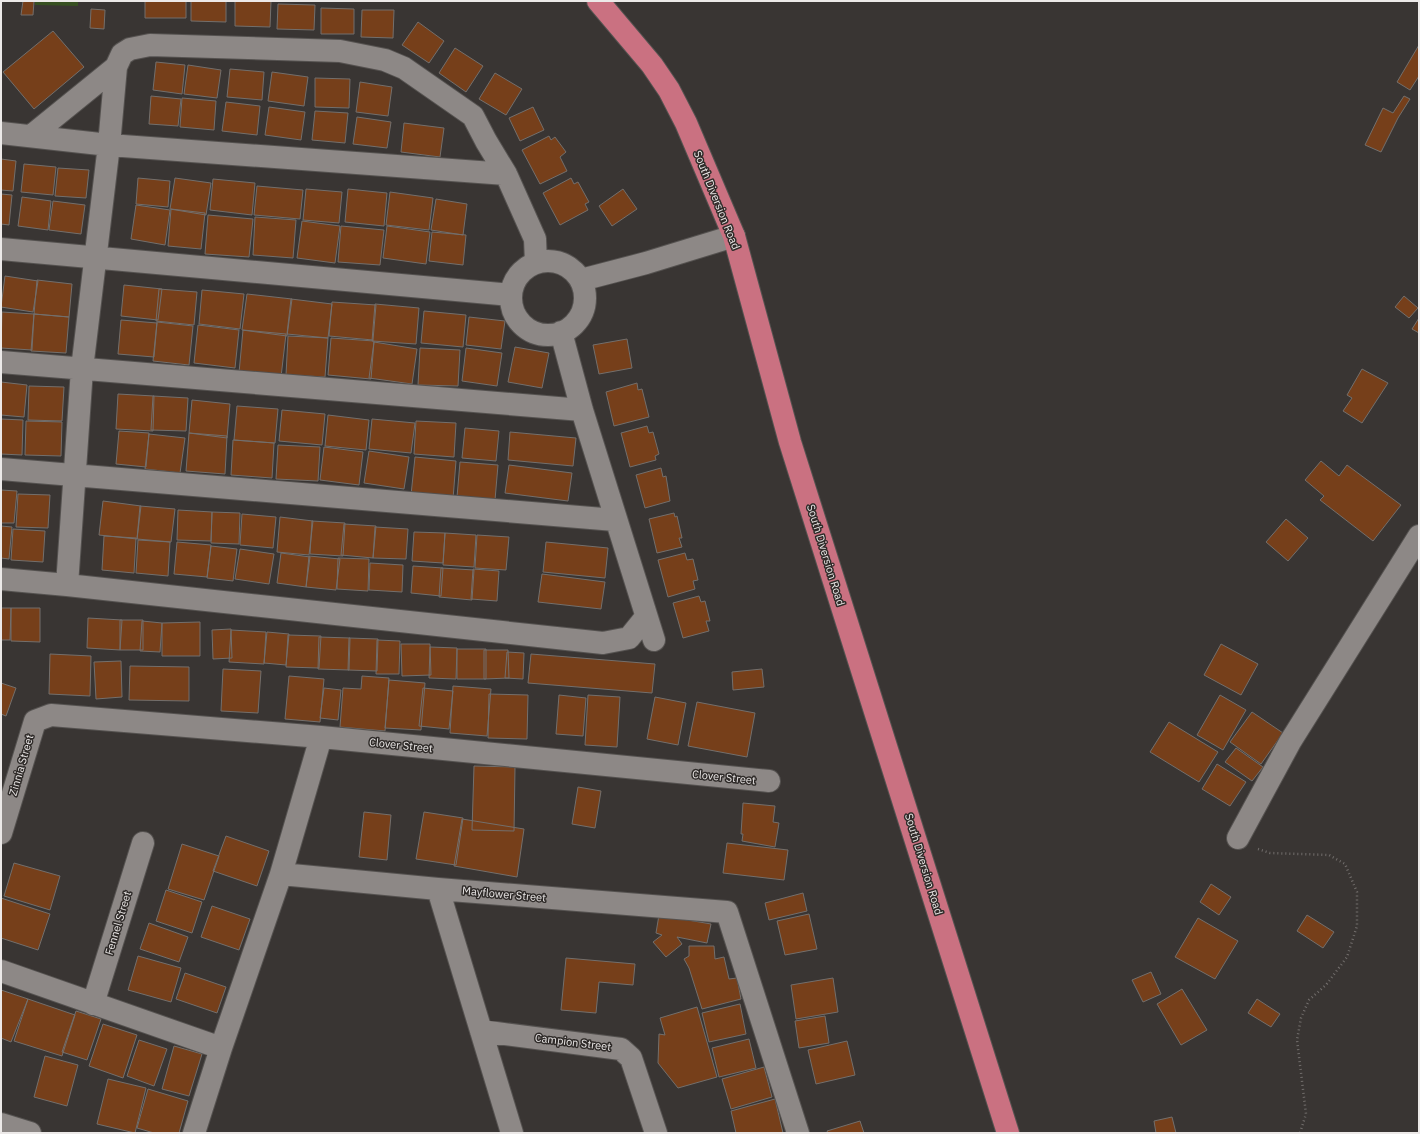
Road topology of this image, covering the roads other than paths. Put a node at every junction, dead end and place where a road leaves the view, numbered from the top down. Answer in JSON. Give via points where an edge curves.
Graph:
{"nodes":[{"id":1,"x":598,"y":1,"type":"edge"},
{"id":2,"x":116,"y":67,"type":"junction"},
{"id":3,"x":1,"y":133,"type":"edge"},
{"id":4,"x":30,"y":136,"type":"junction"},
{"id":5,"x":109,"y":145,"type":"junction"},
{"id":6,"x":506,"y":174,"type":"junction"},
{"id":7,"x":734,"y":236,"type":"junction"},
{"id":8,"x":1,"y":249,"type":"edge"},
{"id":9,"x":95,"y":257,"type":"junction"},
{"id":10,"x":536,"y":263,"type":"junction"},
{"id":11,"x":581,"y":280,"type":"junction"},
{"id":12,"x":511,"y":295,"type":"junction"},
{"id":13,"x":561,"y":332,"type":"junction"},
{"id":14,"x":1,"y":362,"type":"edge"},
{"id":15,"x":82,"y":369,"type":"junction"},
{"id":16,"x":582,"y":410,"type":"junction"},
{"id":17,"x":1,"y":468,"type":"edge"},
{"id":18,"x":74,"y":475,"type":"junction"},
{"id":19,"x":615,"y":520,"type":"junction"},
{"id":20,"x":1419,"y":536,"type":"edge"},
{"id":21,"x":1,"y":579,"type":"edge"},
{"id":22,"x":67,"y":585,"type":"junction"},
{"id":23,"x":646,"y":616,"type":"junction"},
{"id":24,"x":654,"y":640,"type":"dead end"},
{"id":25,"x":35,"y":721,"type":"joint"},
{"id":26,"x":321,"y":737,"type":"junction"},
{"id":27,"x":768,"y":781,"type":"dead end"},
{"id":28,"x":1,"y":833,"type":"edge"},
{"id":29,"x":1238,"y":838,"type":"road end"},
{"id":30,"x":143,"y":843,"type":"dead end"},
{"id":31,"x":281,"y":874,"type":"junction"},
{"id":32,"x":438,"y":889,"type":"junction"},
{"id":33,"x":1,"y":971,"type":"edge"},
{"id":34,"x":93,"y":1004,"type":"junction"},
{"id":35,"x":481,"y":1031,"type":"junction"},
{"id":36,"x":221,"y":1048,"type":"junction"},
{"id":37,"x":1,"y":1124,"type":"edge"},
{"id":38,"x":30,"y":1133,"type":"edge"},
{"id":39,"x":194,"y":1133,"type":"edge"},
{"id":40,"x":512,"y":1133,"type":"edge"},
{"id":41,"x":656,"y":1133,"type":"edge"},
{"id":42,"x":798,"y":1133,"type":"edge"},
{"id":43,"x":1008,"y":1133,"type":"edge"}],
"edges":[{"from":1,"to":7,"type":"main road","name":"South Diversion Road","via":[[669,90],[686,123]]},
{"from":2,"to":4,"type":"street"},
{"from":2,"to":5,"type":"street"},
{"from":2,"to":6,"type":"street","via":[[122,54],[130,49],[150,45],[340,51],[386,60],[404,68],[474,116]]},
{"from":3,"to":4,"type":"street"},
{"from":4,"to":5,"type":"street"},
{"from":5,"to":6,"type":"street"},
{"from":5,"to":9,"type":"street"},
{"from":6,"to":10,"type":"street","via":[[535,239]]},
{"from":7,"to":11,"type":"street","via":[[646,264]]},
{"from":7,"to":43,"type":"main road","name":"South Diversion Road","via":[[790,442]]},
{"from":8,"to":9,"type":"street"},
{"from":9,"to":12,"type":"street"},
{"from":9,"to":15,"type":"street"},
{"from":10,"to":11,"type":"street","via":[[545,261],[566,265]]},
{"from":10,"to":12,"type":"street","via":[[518,276]]},
{"from":11,"to":13,"type":"street","via":[[585,300],[583,310],[574,323]]},
{"from":12,"to":13,"type":"street","via":[[516,315],[530,330],[546,334]]},
{"from":13,"to":16,"type":"street"},
{"from":14,"to":15,"type":"street"},
{"from":15,"to":16,"type":"street"},
{"from":15,"to":18,"type":"street"},
{"from":16,"to":19,"type":"street"},
{"from":17,"to":18,"type":"street"},
{"from":18,"to":19,"type":"street"},
{"from":18,"to":22,"type":"street"},
{"from":19,"to":23,"type":"street"},
{"from":20,"to":29,"type":"street","via":[[1290,742]]},
{"from":21,"to":22,"type":"street"},
{"from":22,"to":23,"type":"street","via":[[603,643],[629,638]]},
{"from":23,"to":24,"type":"street"},
{"from":25,"to":26,"type":"street","name":"Clover Street","via":[[51,715]]},
{"from":25,"to":28,"type":"street","name":"Zinnia Street"},
{"from":26,"to":27,"type":"street","name":"Clover Street"},
{"from":26,"to":31,"type":"street"},
{"from":30,"to":34,"type":"street","name":"Fennel Street"},
{"from":31,"to":32,"type":"street","name":"Mayflower Street"},
{"from":31,"to":36,"type":"street"},
{"from":32,"to":35,"type":"street"},
{"from":32,"to":42,"type":"street","name":"Mayflower Street","via":[[727,912]]},
{"from":33,"to":34,"type":"street"},
{"from":34,"to":36,"type":"street"},
{"from":35,"to":40,"type":"street"},
{"from":35,"to":41,"type":"street","name":"Campion Street","via":[[621,1049],[631,1058]]},
{"from":36,"to":39,"type":"street"},
{"from":37,"to":38,"type":"street"}]}
